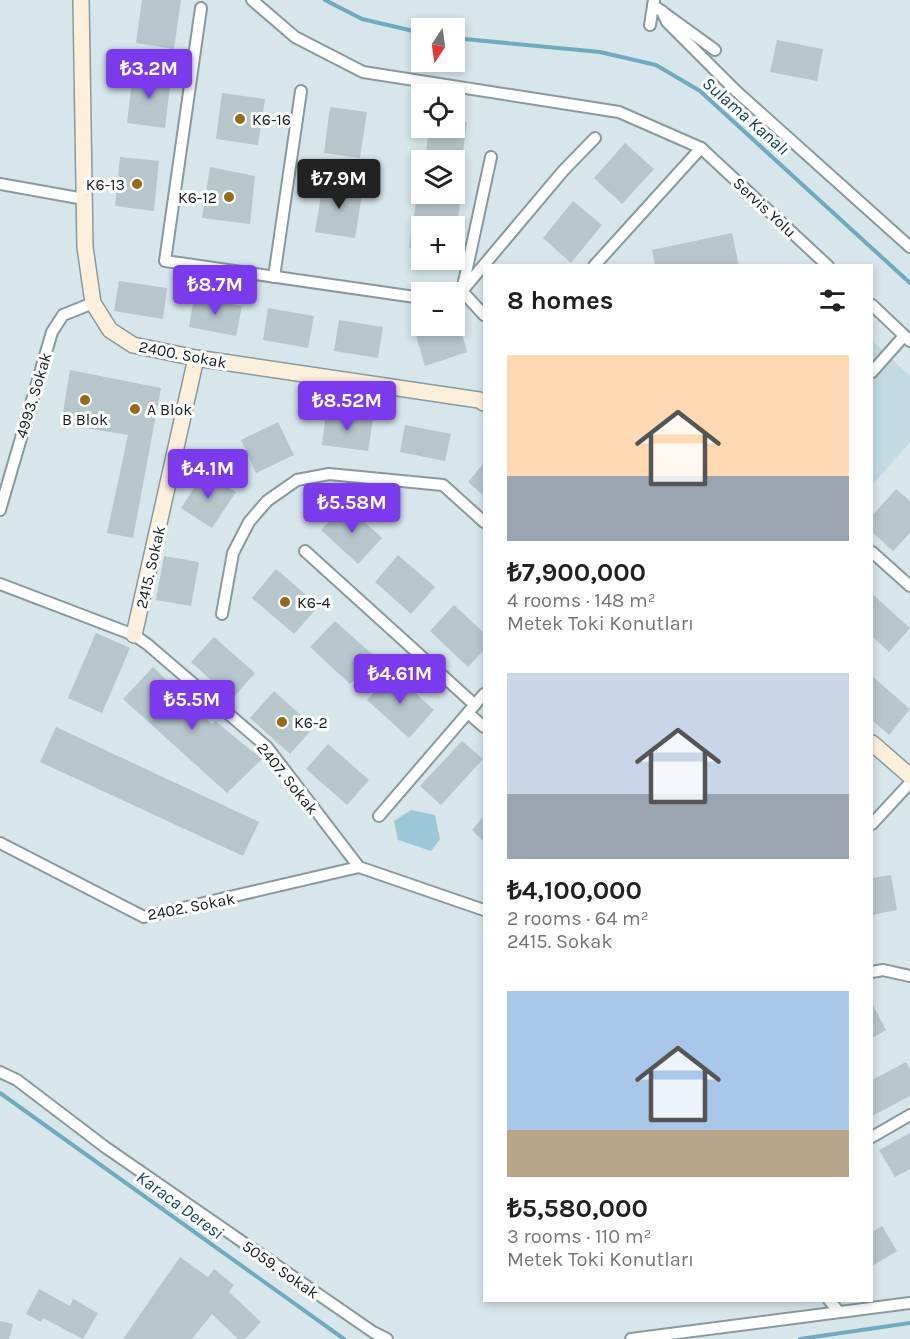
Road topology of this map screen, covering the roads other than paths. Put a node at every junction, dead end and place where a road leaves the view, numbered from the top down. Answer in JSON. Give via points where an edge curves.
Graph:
{"nodes":[{"id":1,"x":81,"y":0,"type":"edge"},
{"id":2,"x":252,"y":0,"type":"edge"},
{"id":3,"x":656,"y":5,"type":"edge"},
{"id":4,"x":201,"y":8,"type":"dead end"},
{"id":5,"x":650,"y":25,"type":"dead end"},
{"id":6,"x":715,"y":50,"type":"dead end"},
{"id":7,"x":301,"y":91,"type":"dead end"},
{"id":8,"x":595,"y":138,"type":"dead end"},
{"id":9,"x":701,"y":148,"type":"junction"},
{"id":10,"x":490,"y":157,"type":"dead end"},
{"id":11,"x":0,"y":184,"type":"edge"},
{"id":12,"x":84,"y":200,"type":"junction"},
{"id":13,"x":910,"y":247,"type":"edge"},
{"id":14,"x":596,"y":264,"type":"edge"},
{"id":15,"x":826,"y":264,"type":"edge"},
{"id":16,"x":274,"y":278,"type":"junction"},
{"id":17,"x":460,"y":282,"type":"edge"},
{"id":18,"x":465,"y":284,"type":"edge"},
{"id":19,"x":411,"y":297,"type":"edge"},
{"id":20,"x":465,"y":298,"type":"edge"},
{"id":21,"x":93,"y":303,"type":"junction"},
{"id":22,"x":873,"y":306,"type":"edge"},
{"id":23,"x":483,"y":314,"type":"edge"},
{"id":24,"x":907,"y":339,"type":"edge"},
{"id":25,"x":196,"y":358,"type":"junction"},
{"id":26,"x":873,"y":371,"type":"edge"},
{"id":27,"x":483,"y":399,"type":"edge"},
{"id":28,"x":0,"y":510,"type":"edge"},
{"id":29,"x":483,"y":521,"type":"edge"},
{"id":30,"x":305,"y":550,"type":"dead end"},
{"id":31,"x":873,"y":553,"type":"edge"},
{"id":32,"x":0,"y":584,"type":"edge"},
{"id":33,"x":910,"y":586,"type":"edge"},
{"id":34,"x":222,"y":614,"type":"dead end"},
{"id":35,"x":134,"y":635,"type":"junction"},
{"id":36,"x":483,"y":695,"type":"edge"},
{"id":37,"x":472,"y":709,"type":"junction"},
{"id":38,"x":483,"y":726,"type":"edge"},
{"id":39,"x":873,"y":744,"type":"edge"},
{"id":40,"x":910,"y":776,"type":"edge"},
{"id":41,"x":910,"y":783,"type":"edge"},
{"id":42,"x":379,"y":816,"type":"dead end"},
{"id":43,"x":873,"y":823,"type":"edge"},
{"id":44,"x":0,"y":843,"type":"edge"},
{"id":45,"x":359,"y":867,"type":"junction"},
{"id":46,"x":483,"y":910,"type":"edge"},
{"id":47,"x":873,"y":972,"type":"edge"},
{"id":48,"x":910,"y":976,"type":"edge"},
{"id":49,"x":0,"y":1072,"type":"edge"},
{"id":50,"x":910,"y":1115,"type":"edge"},
{"id":51,"x":873,"y":1136,"type":"edge"},
{"id":52,"x":831,"y":1302,"type":"edge"},
{"id":53,"x":910,"y":1303,"type":"edge"},
{"id":54,"x":839,"y":1312,"type":"junction"},
{"id":55,"x":387,"y":1339,"type":"edge"},
{"id":56,"x":631,"y":1339,"type":"edge"}],
"edges":[{"from":1,"to":12,"type":"main road","name":"2400. Sokak"},
{"from":2,"to":9,"type":"street","name":"Servis Yolu","via":[[295,37],[363,72],[618,112]]},
{"from":3,"to":5,"type":"street"},
{"from":3,"to":6,"type":"street"},
{"from":3,"to":13,"type":"street","via":[[667,22],[736,91]]},
{"from":4,"to":16,"type":"street","via":[[165,261]]},
{"from":7,"to":16,"type":"street"},
{"from":8,"to":18,"type":"street"},
{"from":9,"to":14,"type":"street"},
{"from":9,"to":15,"type":"street","name":"Servis Yolu"},
{"from":10,"to":17,"type":"street"},
{"from":11,"to":12,"type":"street"},
{"from":12,"to":21,"type":"main road","name":"2400. Sokak","via":[[85,247]]},
{"from":16,"to":19,"type":"street"},
{"from":20,"to":23,"type":"street"},
{"from":21,"to":25,"type":"main road","name":"2400. Sokak","via":[[110,330],[133,345]]},
{"from":21,"to":28,"type":"street","name":"4993. Sokak","via":[[63,315],[52,332]]},
{"from":22,"to":24,"type":"street"},
{"from":24,"to":26,"type":"street"},
{"from":25,"to":27,"type":"main road","name":"2400. Sokak"},
{"from":25,"to":35,"type":"main road","name":"2415. Sokak"},
{"from":29,"to":34,"type":"street","via":[[444,485],[329,474],[297,480],[267,501],[249,522],[233,553]]},
{"from":30,"to":37,"type":"street"},
{"from":31,"to":33,"type":"street"},
{"from":32,"to":35,"type":"street","name":"2407. Sokak"},
{"from":35,"to":45,"type":"street","name":"2407. Sokak","via":[[267,747]]},
{"from":36,"to":37,"type":"street"},
{"from":37,"to":38,"type":"street"},
{"from":37,"to":42,"type":"street"},
{"from":39,"to":40,"type":"main road"},
{"from":41,"to":43,"type":"street"},
{"from":44,"to":45,"type":"street","name":"2402. Sokak","via":[[144,917]]},
{"from":45,"to":46,"type":"street"},
{"from":47,"to":48,"type":"street"},
{"from":49,"to":55,"type":"street","name":"5059. Sokak","via":[[17,1080],[105,1147]]},
{"from":50,"to":51,"type":"street"},
{"from":52,"to":54,"type":"street"},
{"from":53,"to":54,"type":"street"},
{"from":54,"to":56,"type":"street"}]}
